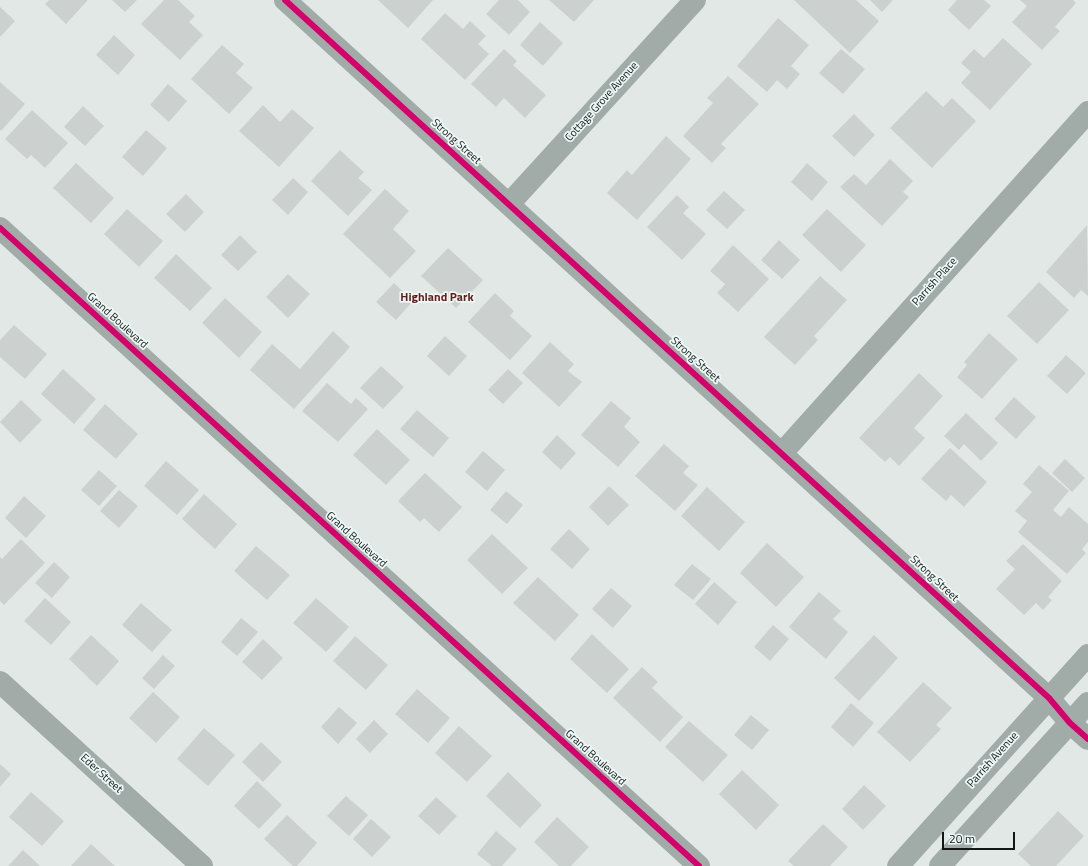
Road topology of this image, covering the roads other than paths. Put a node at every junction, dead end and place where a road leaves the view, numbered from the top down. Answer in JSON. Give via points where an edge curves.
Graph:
{"nodes":[{"id":1,"x":285,"y":0,"type":"edge"},
{"id":2,"x":695,"y":0,"type":"edge"},
{"id":3,"x":1088,"y":112,"type":"edge"},
{"id":4,"x":509,"y":204,"type":"junction"},
{"id":5,"x":0,"y":228,"type":"edge"},
{"id":6,"x":782,"y":453,"type":"junction"},
{"id":7,"x":1088,"y":655,"type":"edge"},
{"id":8,"x":0,"y":682,"type":"edge"},
{"id":9,"x":1049,"y":698,"type":"junction"},
{"id":10,"x":1088,"y":703,"type":"edge"},
{"id":11,"x":1070,"y":723,"type":"junction"},
{"id":12,"x":1088,"y":739,"type":"edge"},
{"id":13,"x":202,"y":866,"type":"edge"},
{"id":14,"x":699,"y":866,"type":"edge"},
{"id":15,"x":898,"y":866,"type":"edge"},
{"id":16,"x":940,"y":866,"type":"edge"}],
"edges":[{"from":1,"to":4,"type":"street","name":"Strong Street"},
{"from":2,"to":4,"type":"street","name":"Cottage Grove Avenue"},
{"from":3,"to":6,"type":"street","name":"Parrish Place"},
{"from":4,"to":6,"type":"street","name":"Strong Street"},
{"from":5,"to":14,"type":"street","name":"Grand Boulevard"},
{"from":6,"to":9,"type":"street","name":"Strong Street"},
{"from":7,"to":9,"type":"street","name":"Parrish Avenue"},
{"from":8,"to":13,"type":"street","name":"Eder Street"},
{"from":9,"to":11,"type":"street","name":"Strong Street"},
{"from":9,"to":15,"type":"street","name":"Parrish Avenue"},
{"from":10,"to":11,"type":"street"},
{"from":11,"to":12,"type":"street","name":"Strong Street"},
{"from":11,"to":16,"type":"street"}]}
